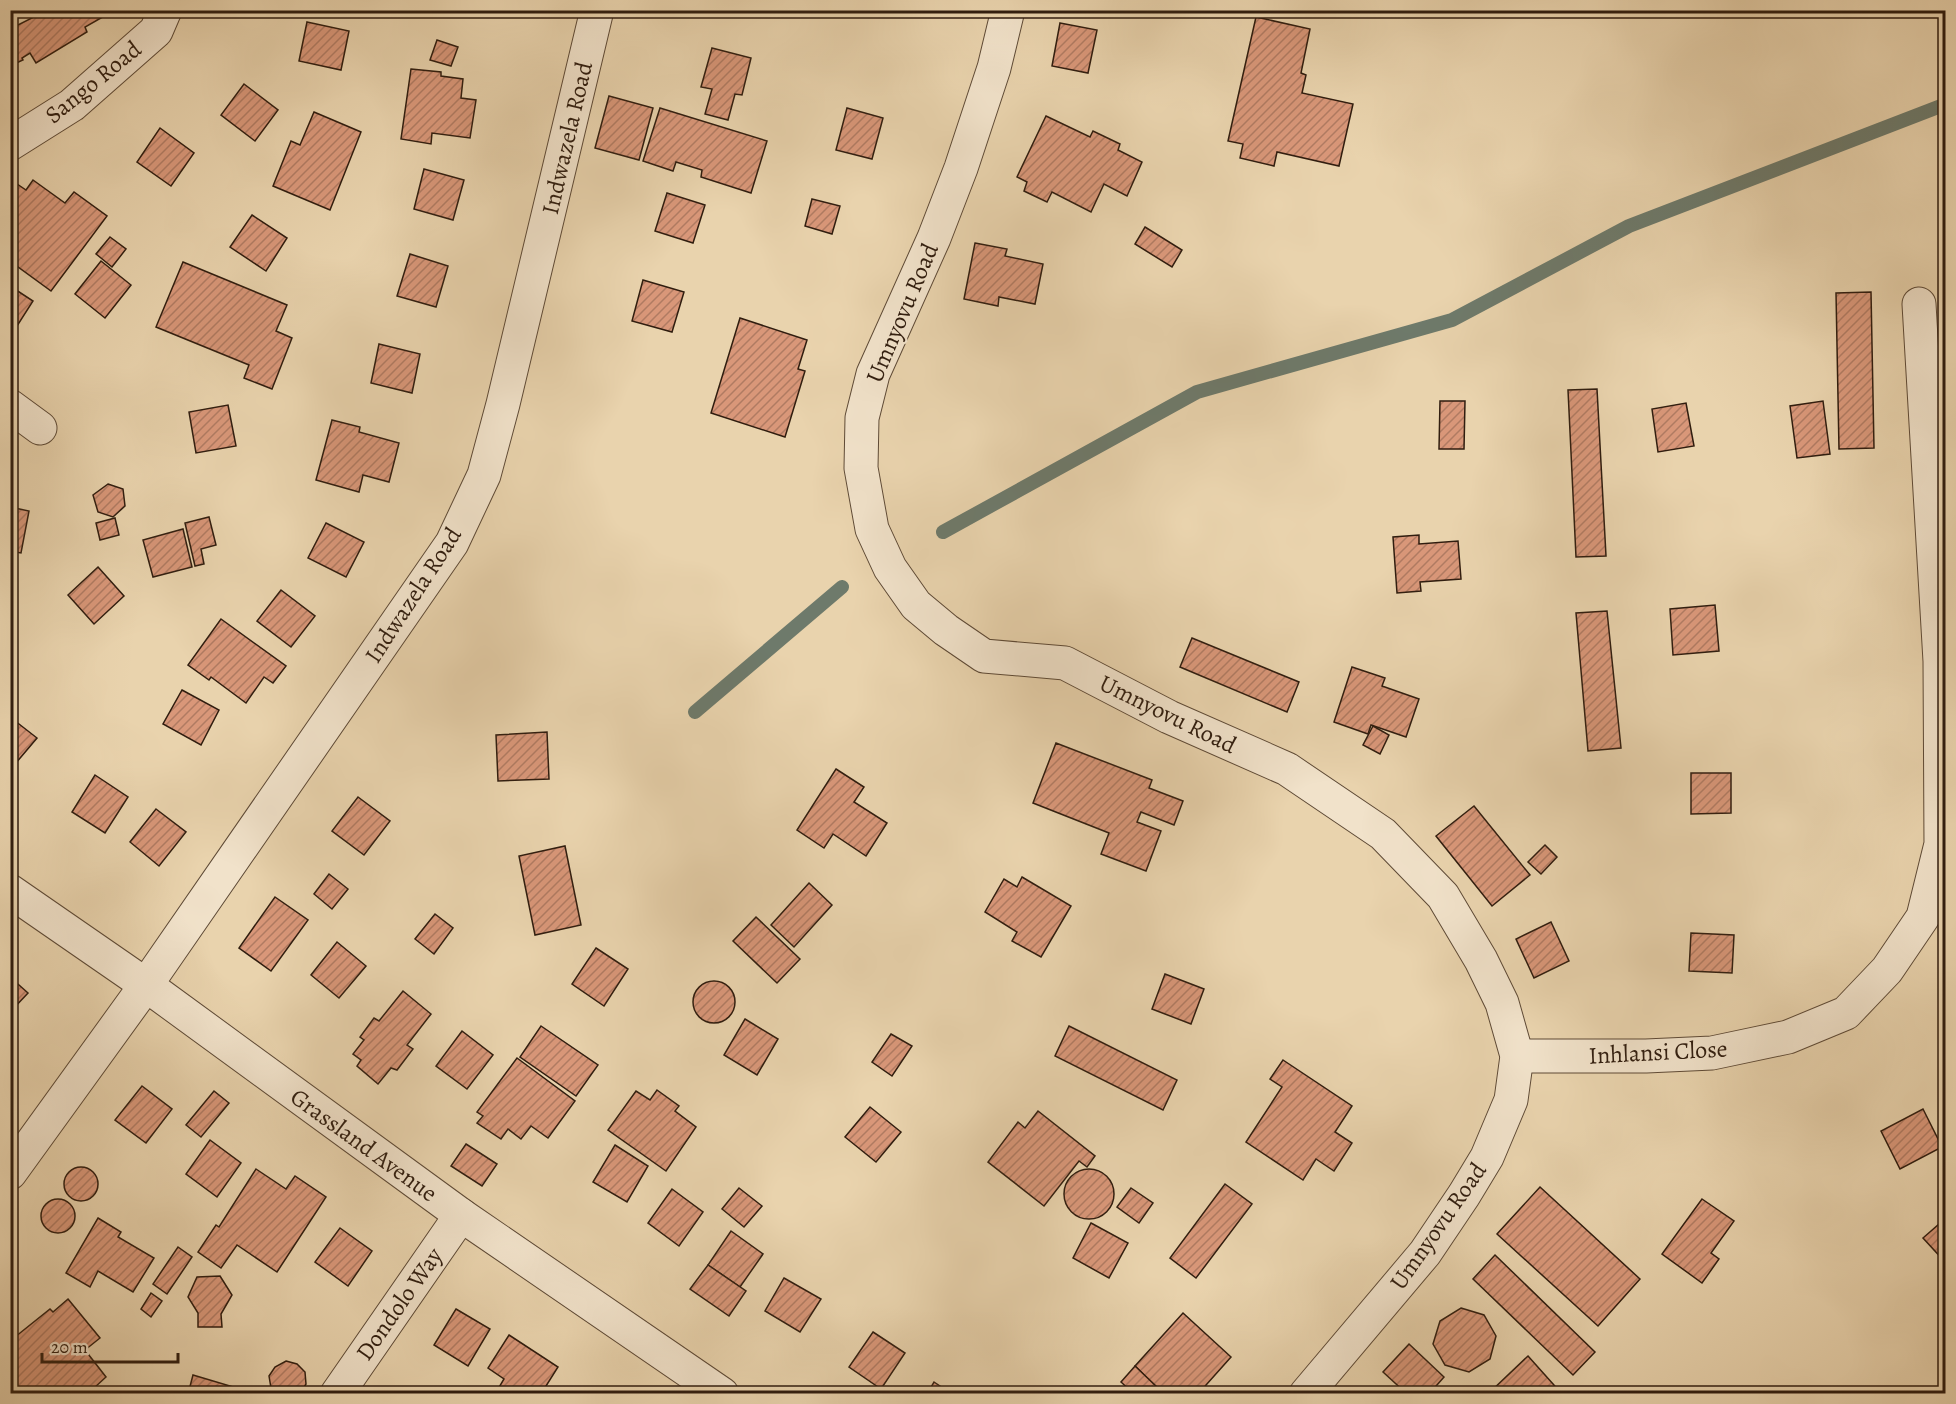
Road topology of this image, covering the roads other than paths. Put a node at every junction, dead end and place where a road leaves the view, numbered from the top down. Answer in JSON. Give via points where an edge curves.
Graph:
{"nodes":[{"id":1,"x":165,"y":10,"type":"edge"},
{"id":2,"x":597,"y":10,"type":"edge"},
{"id":3,"x":1008,"y":10,"type":"edge"},
{"id":4,"x":10,"y":144,"type":"edge"},
{"id":5,"x":1919,"y":304,"type":"dead end"},
{"id":6,"x":10,"y":406,"type":"edge"},
{"id":7,"x":40,"y":428,"type":"dead end"},
{"id":8,"x":10,"y":891,"type":"edge"},
{"id":9,"x":146,"y":985,"type":"junction"},
{"id":10,"x":1517,"y":1056,"type":"junction"},
{"id":11,"x":10,"y":1173,"type":"edge"},
{"id":12,"x":461,"y":1215,"type":"junction"},
{"id":13,"x":337,"y":1394,"type":"edge"},
{"id":14,"x":722,"y":1394,"type":"edge"},
{"id":15,"x":1306,"y":1394,"type":"edge"}],
"edges":[{"from":1,"to":4,"type":"street","name":"Sango Road","via":[[156,31],[72,105]]},
{"from":2,"to":9,"type":"street","name":"Indwazela Road","via":[[484,475],[452,543]]},
{"from":3,"to":10,"type":"street","name":"Umnyovu Road","via":[[994,68],[961,168],[873,374],[862,418],[861,468],[870,519],[890,568],[916,605],[984,656],[1065,663],[1169,717],[1287,770],[1383,834],[1443,896],[1502,1003]]},
{"from":5,"to":10,"type":"street","name":"Inhlansi Close","via":[[1940,661],[1941,844],[1923,917],[1887,970],[1846,1013],[1788,1037],[1712,1053]]},
{"from":6,"to":7,"type":"street"},
{"from":8,"to":9,"type":"street","name":"Grassland Avenue"},
{"from":9,"to":11,"type":"street","name":"Indwazela Road"},
{"from":9,"to":12,"type":"street","name":"Grassland Avenue"},
{"from":10,"to":15,"type":"street","name":"Umnyovu Road","via":[[1510,1100],[1487,1156],[1464,1196],[1425,1253]]},
{"from":12,"to":13,"type":"street","name":"Dondolo Way"},
{"from":12,"to":14,"type":"street","name":"Grassland Avenue"}]}
